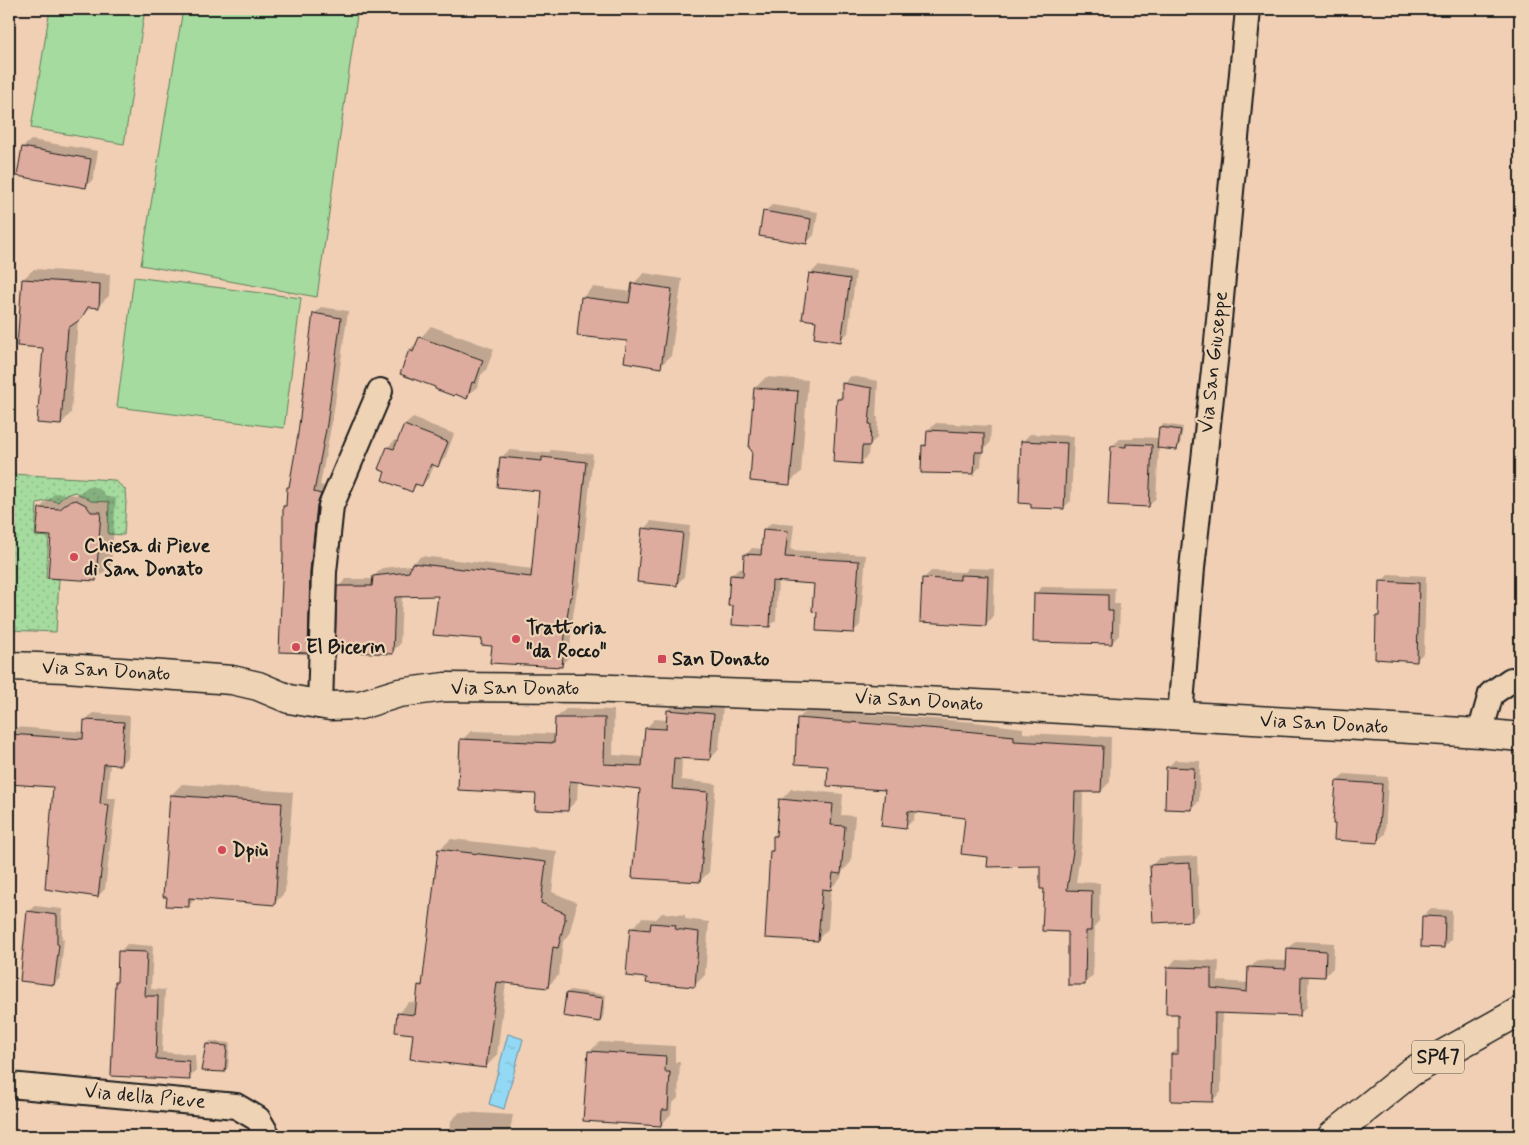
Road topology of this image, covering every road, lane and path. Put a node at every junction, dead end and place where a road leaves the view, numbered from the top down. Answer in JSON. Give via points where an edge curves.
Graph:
{"nodes":[{"id":1,"x":1248,"y":9,"type":"edge"},
{"id":2,"x":380,"y":392,"type":"dead end"},
{"id":3,"x":9,"y":666,"type":"edge"},
{"id":4,"x":1520,"y":682,"type":"edge"},
{"id":5,"x":320,"y":706,"type":"junction"},
{"id":6,"x":1180,"y":716,"type":"junction"},
{"id":7,"x":1480,"y":733,"type":"junction"},
{"id":8,"x":1520,"y":737,"type":"edge"},
{"id":9,"x":1520,"y":1011,"type":"edge"},
{"id":10,"x":9,"y":1085,"type":"edge"},
{"id":11,"x":1361,"y":1112,"type":"junction"},
{"id":12,"x":268,"y":1136,"type":"edge"},
{"id":13,"x":1332,"y":1136,"type":"edge"},
{"id":14,"x":1336,"y":1136,"type":"edge"}],
"edges":[{"from":1,"to":6,"type":"street","name":"Via San Giuseppe"},
{"from":2,"to":5,"type":"street","via":[[332,506],[324,572]]},
{"from":3,"to":5,"type":"street","name":"Via San Donato","via":[[232,680]]},
{"from":4,"to":7,"type":"street","via":[[1511,680],[1491,694]]},
{"from":5,"to":6,"type":"street","name":"Via San Donato","via":[[360,706],[399,693],[445,687],[576,688],[890,699]]},
{"from":6,"to":7,"type":"street","name":"Via San Donato"},
{"from":7,"to":8,"type":"street","name":"Via San Donato"},
{"from":9,"to":11,"type":"street","number":"SP47","via":[[1411,1072]]},
{"from":10,"to":12,"type":"street","name":"Via della Pieve","via":[[236,1106],[258,1119]]},
{"from":11,"to":13,"type":"street","number":"SP47"},
{"from":11,"to":14,"type":"street"}]}
